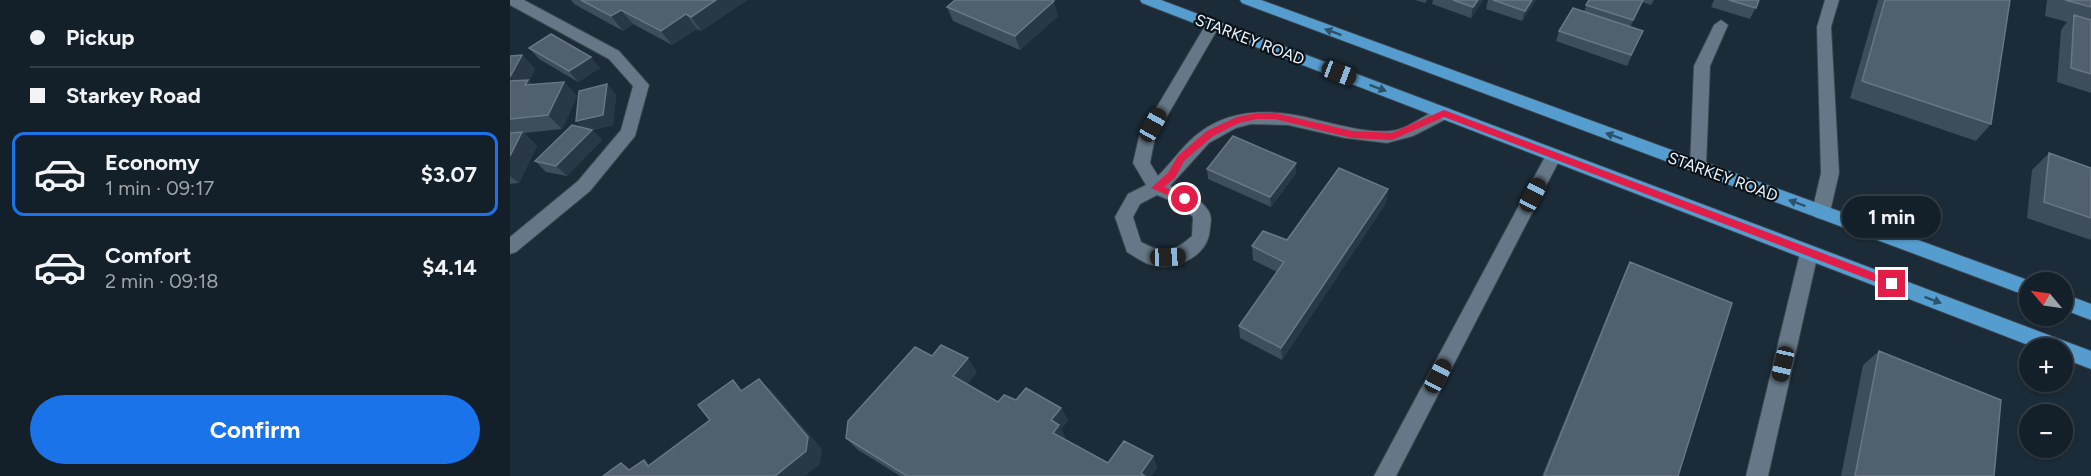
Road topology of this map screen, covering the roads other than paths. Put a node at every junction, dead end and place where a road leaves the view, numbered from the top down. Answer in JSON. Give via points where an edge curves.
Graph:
{"nodes":[{"id":1,"x":513,"y":0,"type":"edge"},
{"id":2,"x":1147,"y":0,"type":"edge"},
{"id":3,"x":1247,"y":0,"type":"edge"},
{"id":4,"x":1832,"y":0,"type":"edge"},
{"id":5,"x":1213,"y":25,"type":"junction"},
{"id":6,"x":1721,"y":25,"type":"dead end"},
{"id":7,"x":1444,"y":113,"type":"junction"},
{"id":8,"x":1554,"y":155,"type":"junction"},
{"id":9,"x":1698,"y":167,"type":"junction"},
{"id":10,"x":1156,"y":188,"type":"junction"},
{"id":11,"x":1821,"y":212,"type":"junction"},
{"id":12,"x":510,"y":247,"type":"edge"},
{"id":13,"x":1809,"y":252,"type":"junction"},
{"id":14,"x":2019,"y":285,"type":"edge"},
{"id":15,"x":2073,"y":305,"type":"edge"},
{"id":16,"x":2091,"y":312,"type":"edge"},
{"id":17,"x":2032,"y":338,"type":"edge"},
{"id":18,"x":2073,"y":353,"type":"edge"},
{"id":19,"x":2091,"y":360,"type":"edge"},
{"id":20,"x":1385,"y":476,"type":"edge"},
{"id":21,"x":1757,"y":476,"type":"edge"}],
"edges":[{"from":1,"to":12,"type":"street","via":[[614,55],[641,85],[629,132],[584,186]]},
{"from":2,"to":5,"type":"main road","name":"STARKEY ROAD"},
{"from":9,"to":3,"type":"main road","name":"STARKEY ROAD","one_way":true},
{"from":4,"to":11,"type":"street","via":[[1824,27],[1830,173]]},
{"from":5,"to":7,"type":"main road","name":"STARKEY ROAD","one_way":true},
{"from":5,"to":10,"type":"street","via":[[1147,137],[1141,163]]},
{"from":6,"to":9,"type":"street","via":[[1702,66]]},
{"from":7,"to":8,"type":"main road","name":"STARKEY ROAD"},
{"from":7,"to":10,"type":"street","via":[[1392,136],[1352,134],[1275,116],[1237,121],[1210,134]]},
{"from":8,"to":13,"type":"main road","name":"STARKEY ROAD"},
{"from":8,"to":20,"type":"street"},
{"from":11,"to":9,"type":"main road","name":"STARKEY ROAD","one_way":true},
{"from":10,"to":10,"type":"street","via":[[1185,199],[1202,215],[1201,239],[1182,256],[1154,258],[1133,247],[1124,217],[1134,199]]},
{"from":11,"to":14,"type":"main road","name":"STARKEY ROAD"},
{"from":13,"to":17,"type":"main road","name":"STARKEY ROAD","one_way":true},
{"from":13,"to":21,"type":"street"},
{"from":15,"to":16,"type":"main road"},
{"from":18,"to":19,"type":"main road","name":"STARKEY ROAD"}]}
